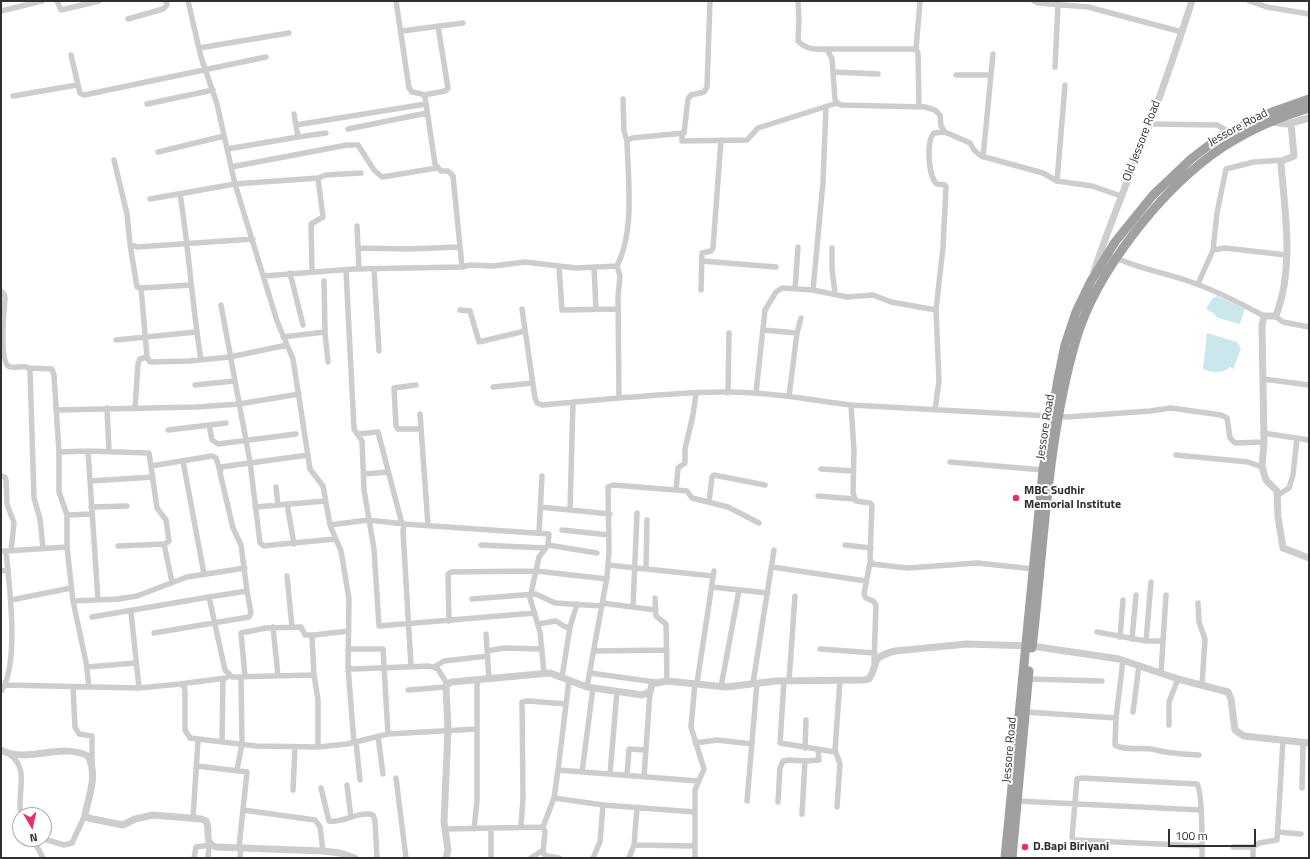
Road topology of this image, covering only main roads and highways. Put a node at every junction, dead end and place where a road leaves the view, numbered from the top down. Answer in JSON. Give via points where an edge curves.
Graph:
{"nodes":[{"id":1,"x":1309,"y":99,"type":"edge"},
{"id":2,"x":1309,"y":108,"type":"edge"},
{"id":3,"x":1149,"y":207,"type":"junction"},
{"id":4,"x":1056,"y":416,"type":"junction"},
{"id":5,"x":1029,"y":645,"type":"junction"},
{"id":6,"x":1005,"y":858,"type":"edge"},
{"id":7,"x":1012,"y":858,"type":"edge"}],
"edges":[{"from":1,"to":3,"type":"highway","via":[[1272,112],[1221,136],[1191,159]]},
{"from":2,"to":3,"type":"highway","name":"Jessore Road","via":[[1272,122],[1223,147]]},
{"from":3,"to":4,"type":"highway","name":"Jessore Road","via":[[1116,258],[1086,313],[1076,339]]},
{"from":3,"to":4,"type":"highway","name":"Jessore Road","via":[[1104,252],[1076,312],[1058,379]]},
{"from":4,"to":5,"type":"highway","name":"Jessore Road"},
{"from":4,"to":5,"type":"highway","name":"Jessore Road","via":[[1043,470]]},
{"from":5,"to":6,"type":"highway","name":"Jessore Road","via":[[1007,822]]},
{"from":5,"to":7,"type":"highway","name":"Jessore Road","via":[[1029,679]]}]}
